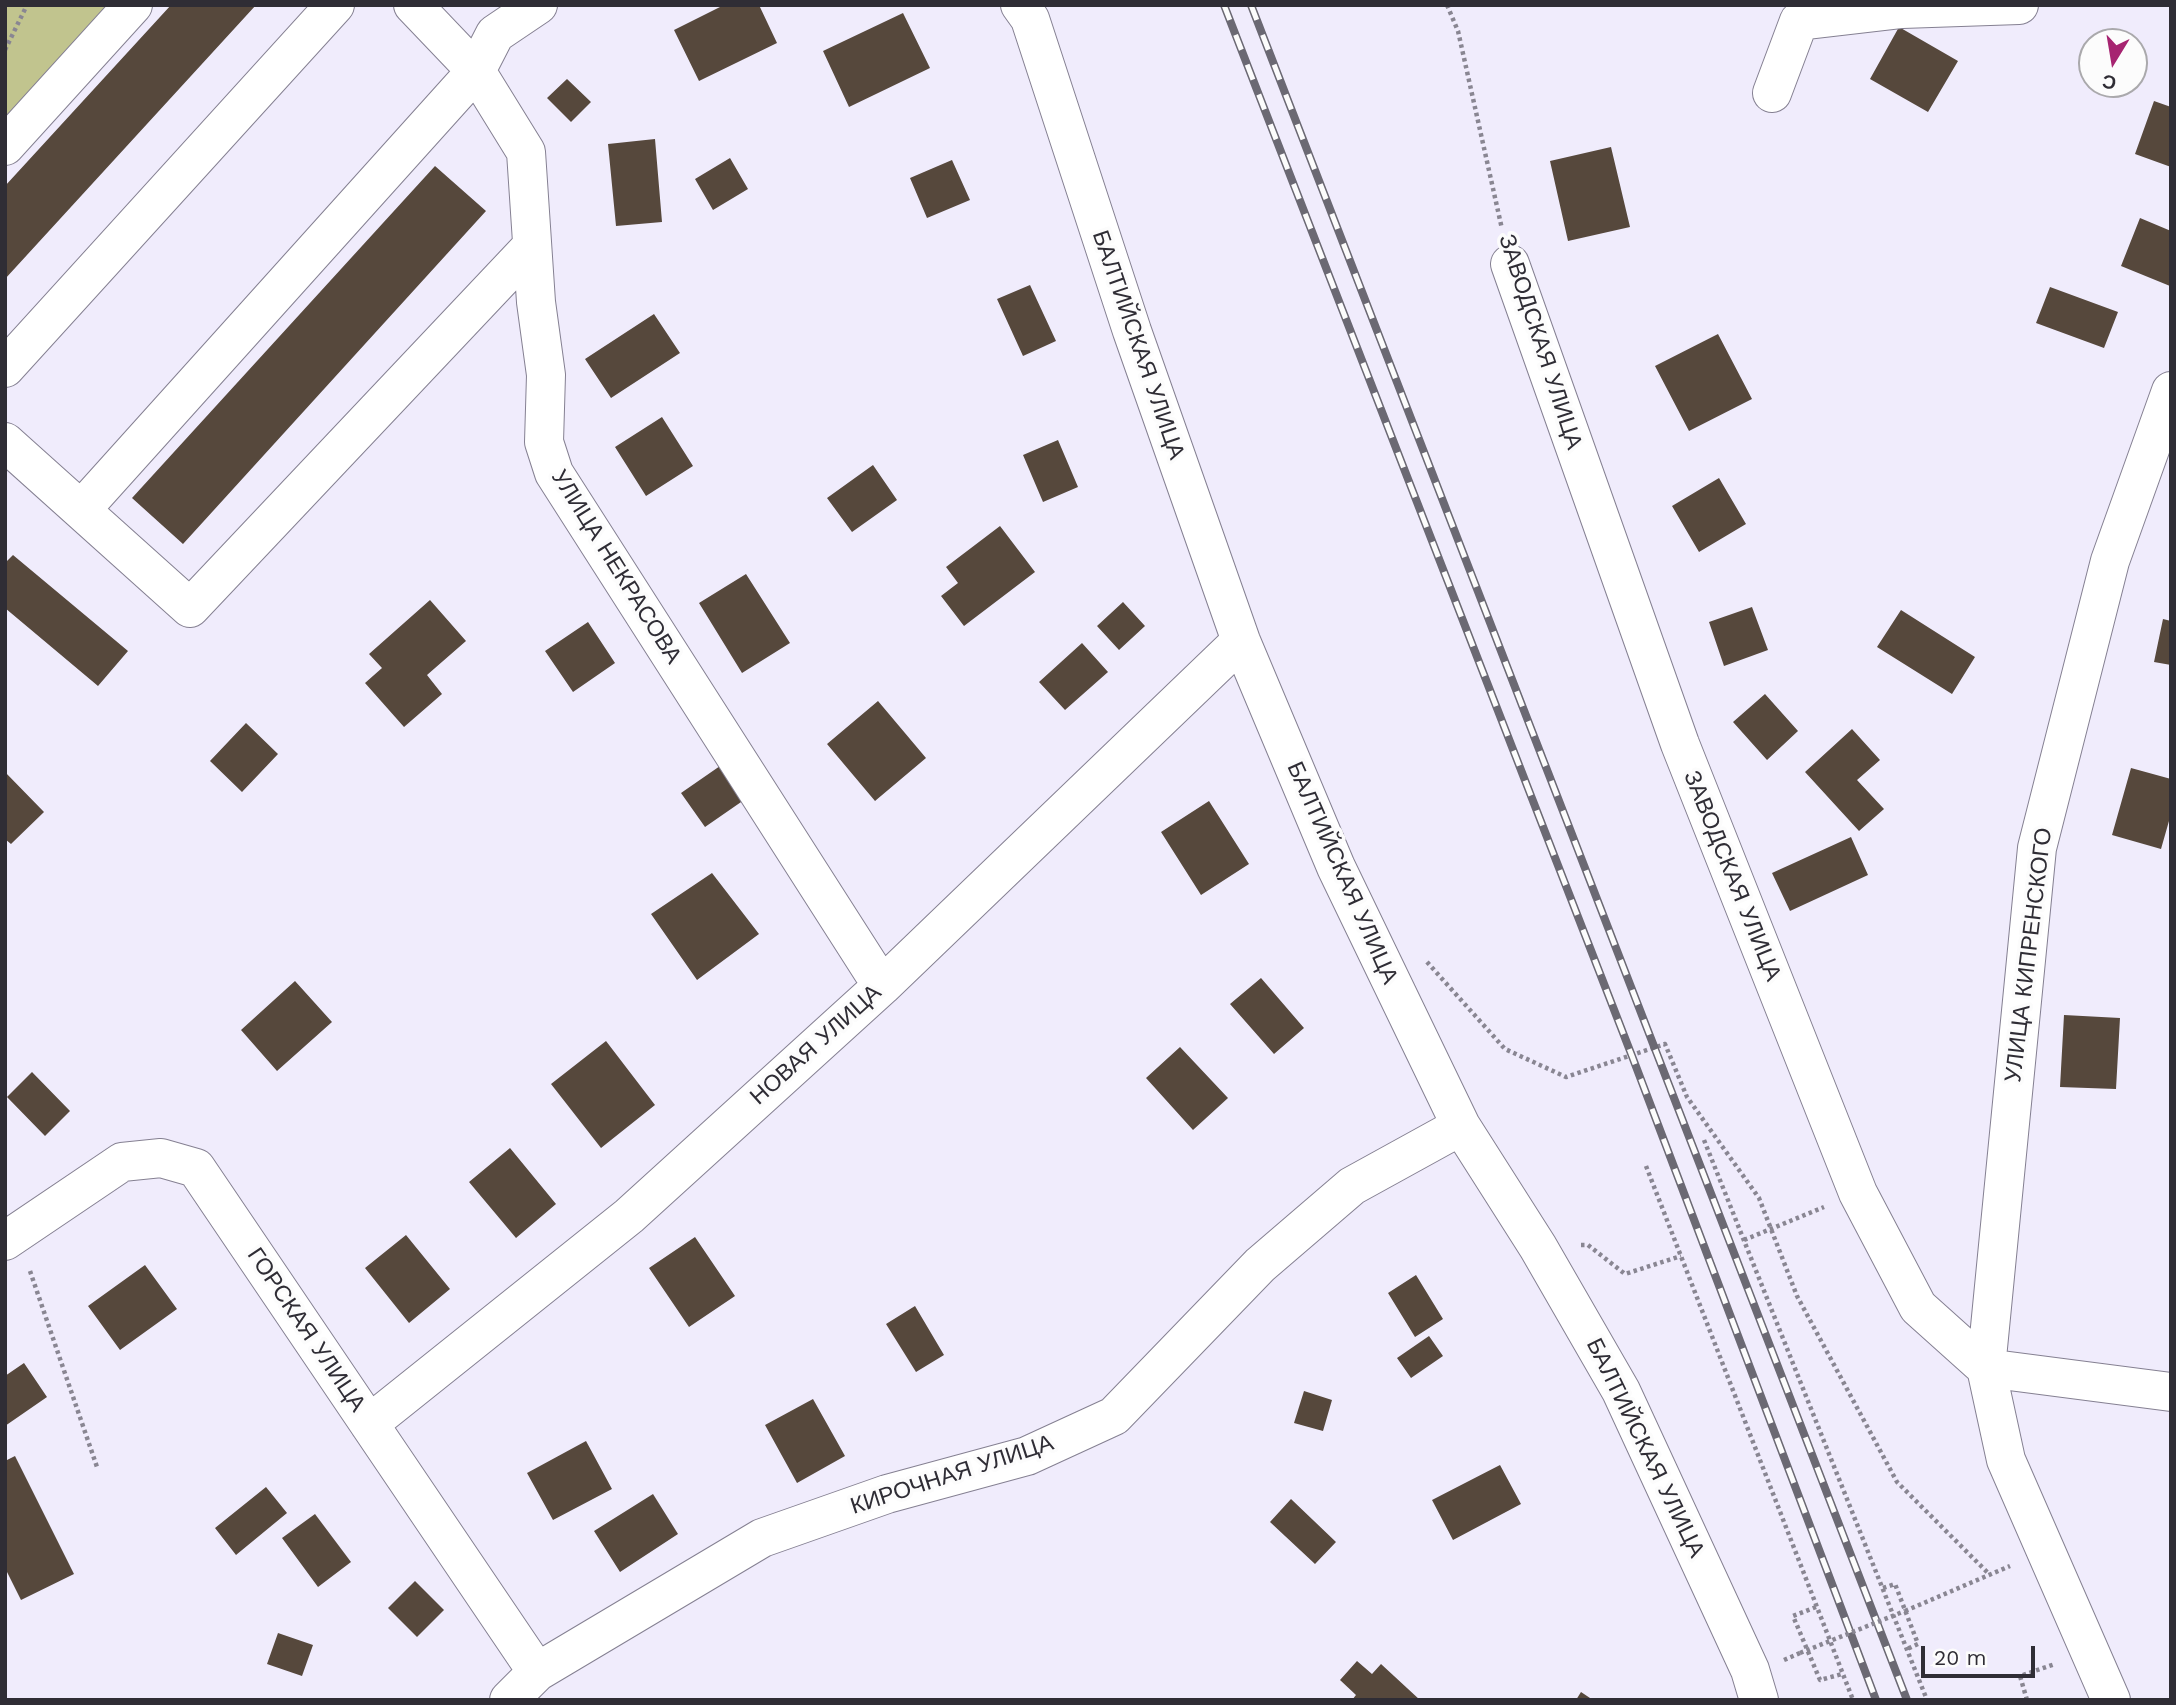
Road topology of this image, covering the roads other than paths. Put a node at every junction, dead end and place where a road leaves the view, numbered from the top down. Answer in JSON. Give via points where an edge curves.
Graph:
{"nodes":[{"id":1,"x":133,"y":5,"type":"edge"},
{"id":2,"x":335,"y":5,"type":"edge"},
{"id":3,"x":412,"y":5,"type":"edge"},
{"id":4,"x":538,"y":5,"type":"edge"},
{"id":5,"x":1020,"y":5,"type":"edge"},
{"id":6,"x":2019,"y":5,"type":"edge"},
{"id":7,"x":476,"y":71,"type":"junction"},
{"id":8,"x":1772,"y":93,"type":"dead end"},
{"id":9,"x":5,"y":146,"type":"edge"},
{"id":10,"x":532,"y":246,"type":"junction"},
{"id":11,"x":1510,"y":264,"type":"road end"},
{"id":12,"x":5,"y":368,"type":"edge"},
{"id":13,"x":2171,"y":391,"type":"edge"},
{"id":14,"x":5,"y":442,"type":"edge"},
{"id":15,"x":80,"y":510,"type":"junction"},
{"id":16,"x":1241,"y":641,"type":"junction"},
{"id":17,"x":882,"y":986,"type":"junction"},
{"id":18,"x":1461,"y":1126,"type":"junction"},
{"id":19,"x":12,"y":1237,"type":"edge"},
{"id":20,"x":1986,"y":1367,"type":"junction"},
{"id":21,"x":2171,"y":1392,"type":"edge"},
{"id":22,"x":369,"y":1424,"type":"junction"},
{"id":23,"x":537,"y":1672,"type":"junction"},
{"id":24,"x":509,"y":1700,"type":"edge"},
{"id":25,"x":1759,"y":1700,"type":"edge"},
{"id":26,"x":2111,"y":1700,"type":"edge"}],
"edges":[{"from":1,"to":9,"type":"street"},
{"from":2,"to":12,"type":"street"},
{"from":3,"to":7,"type":"street","name":"УЛИЦА НЕКРАСОВА"},
{"from":4,"to":7,"type":"street","via":[[495,34]]},
{"from":5,"to":16,"type":"street","name":"БАЛТИЙСКАЯ УЛИЦА","via":[[1030,19],[1132,331]]},
{"from":6,"to":8,"type":"street","via":[[1902,9],[1799,21]]},
{"from":7,"to":10,"type":"street","name":"УЛИЦА НЕКРАСОВА","via":[[526,152]]},
{"from":7,"to":15,"type":"street"},
{"from":10,"to":15,"type":"street","via":[[190,608]]},
{"from":10,"to":17,"type":"street","name":"УЛИЦА НЕКРАСОВА","via":[[546,375],[544,442],[554,473]]},
{"from":11,"to":20,"type":"street","name":"ЗАВОДСКАЯ УЛИЦА","via":[[1680,744],[1858,1193],[1918,1307]]},
{"from":13,"to":20,"type":"street","name":"УЛИЦА КИПРЕНСКОГО","via":[[2110,561],[2038,848]]},
{"from":14,"to":15,"type":"street"},
{"from":16,"to":17,"type":"street","name":"НОВАЯ УЛИЦА"},
{"from":16,"to":18,"type":"street","name":"БАЛТИЙСКАЯ УЛИЦА","via":[[1336,867]]},
{"from":17,"to":22,"type":"street","name":"НОВАЯ УЛИЦА","via":[[629,1216]]},
{"from":18,"to":23,"type":"street","name":"КИРОЧНАЯ УЛИЦА","via":[[1352,1186],[1260,1265],[1114,1416],[1027,1456],[887,1494],[762,1538]]},
{"from":18,"to":25,"type":"street","name":"БАЛТИЙСКАЯ УЛИЦА","via":[[1621,1391],[1750,1670]]},
{"from":19,"to":22,"type":"street","name":"ГОРСКАЯ УЛИЦА","via":[[122,1162],[160,1158],[196,1168]]},
{"from":20,"to":21,"type":"street"},
{"from":20,"to":26,"type":"street","via":[[2006,1460]]},
{"from":22,"to":23,"type":"street","name":"ГОРСКАЯ УЛИЦА"},
{"from":23,"to":24,"type":"street","name":"КИРОЧНАЯ УЛИЦА"}]}
